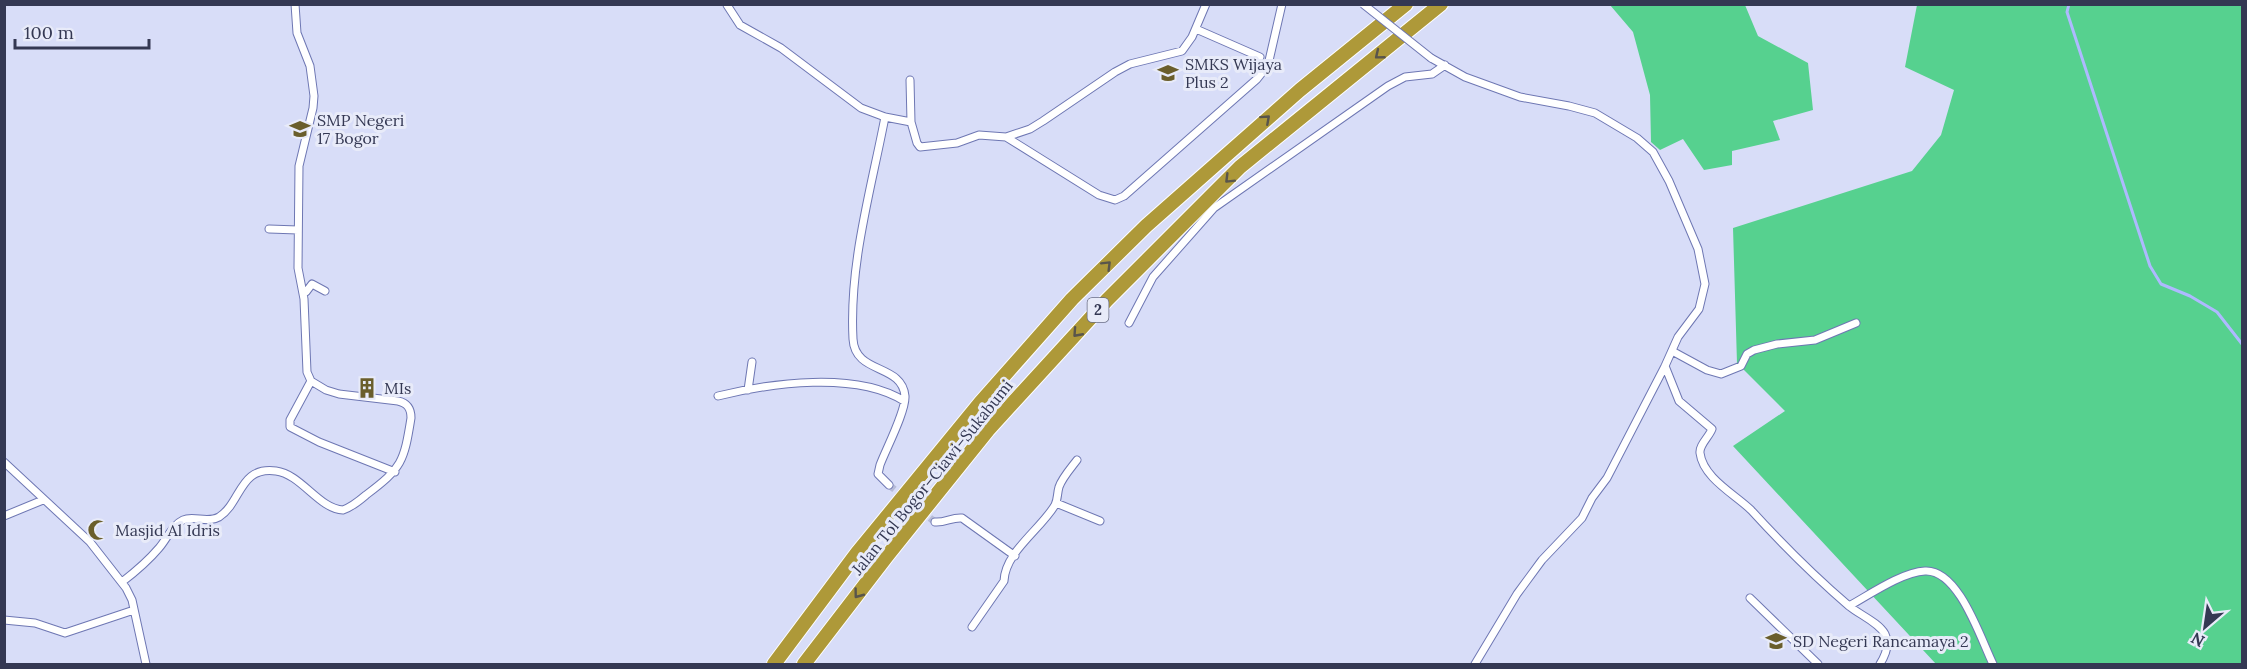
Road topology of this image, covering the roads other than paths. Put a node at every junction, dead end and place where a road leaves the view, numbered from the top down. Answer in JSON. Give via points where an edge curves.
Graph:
{"nodes":[{"id":1,"x":295,"y":4,"type":"edge"},
{"id":2,"x":1206,"y":4,"type":"edge"},
{"id":3,"x":1282,"y":4,"type":"edge"},
{"id":4,"x":1363,"y":4,"type":"edge"},
{"id":5,"x":1406,"y":4,"type":"edge"},
{"id":6,"x":1441,"y":4,"type":"edge"},
{"id":7,"x":727,"y":5,"type":"edge"},
{"id":8,"x":1196,"y":29,"type":"junction"},
{"id":9,"x":1260,"y":57,"type":"dead end"},
{"id":10,"x":1445,"y":65,"type":"junction"},
{"id":11,"x":910,"y":80,"type":"dead end"},
{"id":12,"x":885,"y":117,"type":"junction"},
{"id":13,"x":911,"y":122,"type":"junction"},
{"id":14,"x":1006,"y":137,"type":"junction"},
{"id":15,"x":269,"y":230,"type":"dead end"},
{"id":16,"x":298,"y":231,"type":"junction"},
{"id":17,"x":325,"y":291,"type":"dead end"},
{"id":18,"x":303,"y":292,"type":"junction"},
{"id":19,"x":1129,"y":323,"type":"dead end"},
{"id":20,"x":1856,"y":323,"type":"dead end"},
{"id":21,"x":1672,"y":351,"type":"junction"},
{"id":22,"x":752,"y":362,"type":"dead end"},
{"id":23,"x":1665,"y":366,"type":"junction"},
{"id":24,"x":311,"y":381,"type":"junction"},
{"id":25,"x":748,"y":390,"type":"junction"},
{"id":26,"x":718,"y":396,"type":"dead end"},
{"id":27,"x":904,"y":401,"type":"junction"},
{"id":28,"x":1077,"y":460,"type":"dead end"},
{"id":29,"x":4,"y":462,"type":"edge"},
{"id":30,"x":395,"y":472,"type":"junction"},
{"id":31,"x":889,"y":485,"type":"tunnel mouth"},
{"id":32,"x":44,"y":500,"type":"junction"},
{"id":33,"x":1056,"y":503,"type":"junction"},
{"id":34,"x":4,"y":516,"type":"edge"},
{"id":35,"x":1100,"y":521,"type":"dead end"},
{"id":36,"x":935,"y":522,"type":"tunnel mouth"},
{"id":37,"x":1015,"y":556,"type":"junction"},
{"id":38,"x":122,"y":582,"type":"junction"},
{"id":39,"x":1750,"y":598,"type":"dead end"},
{"id":40,"x":1849,"y":606,"type":"junction"},
{"id":41,"x":134,"y":610,"type":"junction"},
{"id":42,"x":4,"y":620,"type":"edge"},
{"id":43,"x":972,"y":627,"type":"dead end"},
{"id":44,"x":147,"y":664,"type":"edge"},
{"id":45,"x":774,"y":664,"type":"edge"},
{"id":46,"x":804,"y":664,"type":"edge"},
{"id":47,"x":1475,"y":664,"type":"edge"},
{"id":48,"x":1818,"y":664,"type":"edge"},
{"id":49,"x":1880,"y":664,"type":"edge"},
{"id":50,"x":1993,"y":664,"type":"edge"}],
"edges":[{"from":1,"to":16,"type":"street","via":[[296,27],[310,66],[314,96],[299,161]]},
{"from":2,"to":8,"type":"street"},
{"from":3,"to":14,"type":"street","via":[[1268,65],[1124,196],[1115,200],[1099,195]]},
{"from":4,"to":10,"type":"street","bridge":true},
{"from":45,"to":5,"type":"highway","name":"Jalan Tol Bogor–Ciawi–Sukabumi","number":"2","one_way":true,"via":[[857,553],[980,403],[1072,299],[1146,226],[1292,97]]},
{"from":6,"to":46,"type":"highway","name":"Jalan Tol Bogor–Ciawi–Sukabumi","number":"2","one_way":true,"via":[[1240,167],[1107,300],[988,430]]},
{"from":7,"to":12,"type":"street","via":[[740,25],[781,48],[861,108]]},
{"from":8,"to":9,"type":"street"},
{"from":8,"to":14,"type":"street","via":[[1182,51],[1130,64],[1030,129]]},
{"from":10,"to":19,"type":"street","via":[[1432,74],[1405,77],[1388,86],[1214,208],[1154,277]]},
{"from":10,"to":21,"type":"street","via":[[1465,77],[1520,97],[1595,113],[1653,152],[1693,238],[1705,284],[1699,309]]},
{"from":11,"to":13,"type":"street"},
{"from":12,"to":13,"type":"street"},
{"from":12,"to":27,"type":"street","via":[[852,295],[853,342],[864,363],[891,374],[901,384]]},
{"from":13,"to":14,"type":"street","via":[[922,147],[957,143],[979,135]]},
{"from":15,"to":16,"type":"street"},
{"from":16,"to":18,"type":"street","via":[[298,268]]},
{"from":17,"to":18,"type":"street","via":[[312,284]]},
{"from":18,"to":24,"type":"street","via":[[306,366]]},
{"from":20,"to":21,"type":"street","via":[[1815,340],[1754,350],[1741,366],[1721,374]]},
{"from":21,"to":23,"type":"street"},
{"from":22,"to":25,"type":"street"},
{"from":23,"to":40,"type":"street","via":[[1681,403],[1712,429],[1700,453],[1719,484],[1745,504]]},
{"from":23,"to":47,"type":"street","via":[[1607,478],[1580,520],[1542,560],[1517,594]]},
{"from":24,"to":30,"type":"street","via":[[290,427]]},
{"from":24,"to":30,"type":"street","via":[[339,394],[406,405],[411,412],[408,433]]},
{"from":25,"to":26,"type":"street"},
{"from":25,"to":27,"type":"street","via":[[787,383],[844,384],[881,389]]},
{"from":27,"to":31,"type":"street","via":[[878,474]]},
{"from":28,"to":33,"type":"street","via":[[1059,488]]},
{"from":29,"to":32,"type":"street"},
{"from":30,"to":38,"type":"street","via":[[343,510],[282,472],[254,474],[222,515],[208,521],[187,519],[178,523],[158,549]]},
{"from":32,"to":34,"type":"street"},
{"from":32,"to":38,"type":"street","via":[[90,542]]},
{"from":33,"to":35,"type":"street"},
{"from":33,"to":37,"type":"street"},
{"from":36,"to":37,"type":"street","via":[[962,518]]},
{"from":37,"to":43,"type":"street","via":[[1004,572],[1004,581]]},
{"from":38,"to":41,"type":"street"},
{"from":39,"to":48,"type":"street"},
{"from":40,"to":49,"type":"street","via":[[1885,634],[1887,645]]},
{"from":40,"to":50,"type":"street","via":[[1906,576],[1924,571],[1938,574],[1962,598]]},
{"from":41,"to":42,"type":"street","via":[[65,633],[35,623]]},
{"from":41,"to":44,"type":"street"}]}
